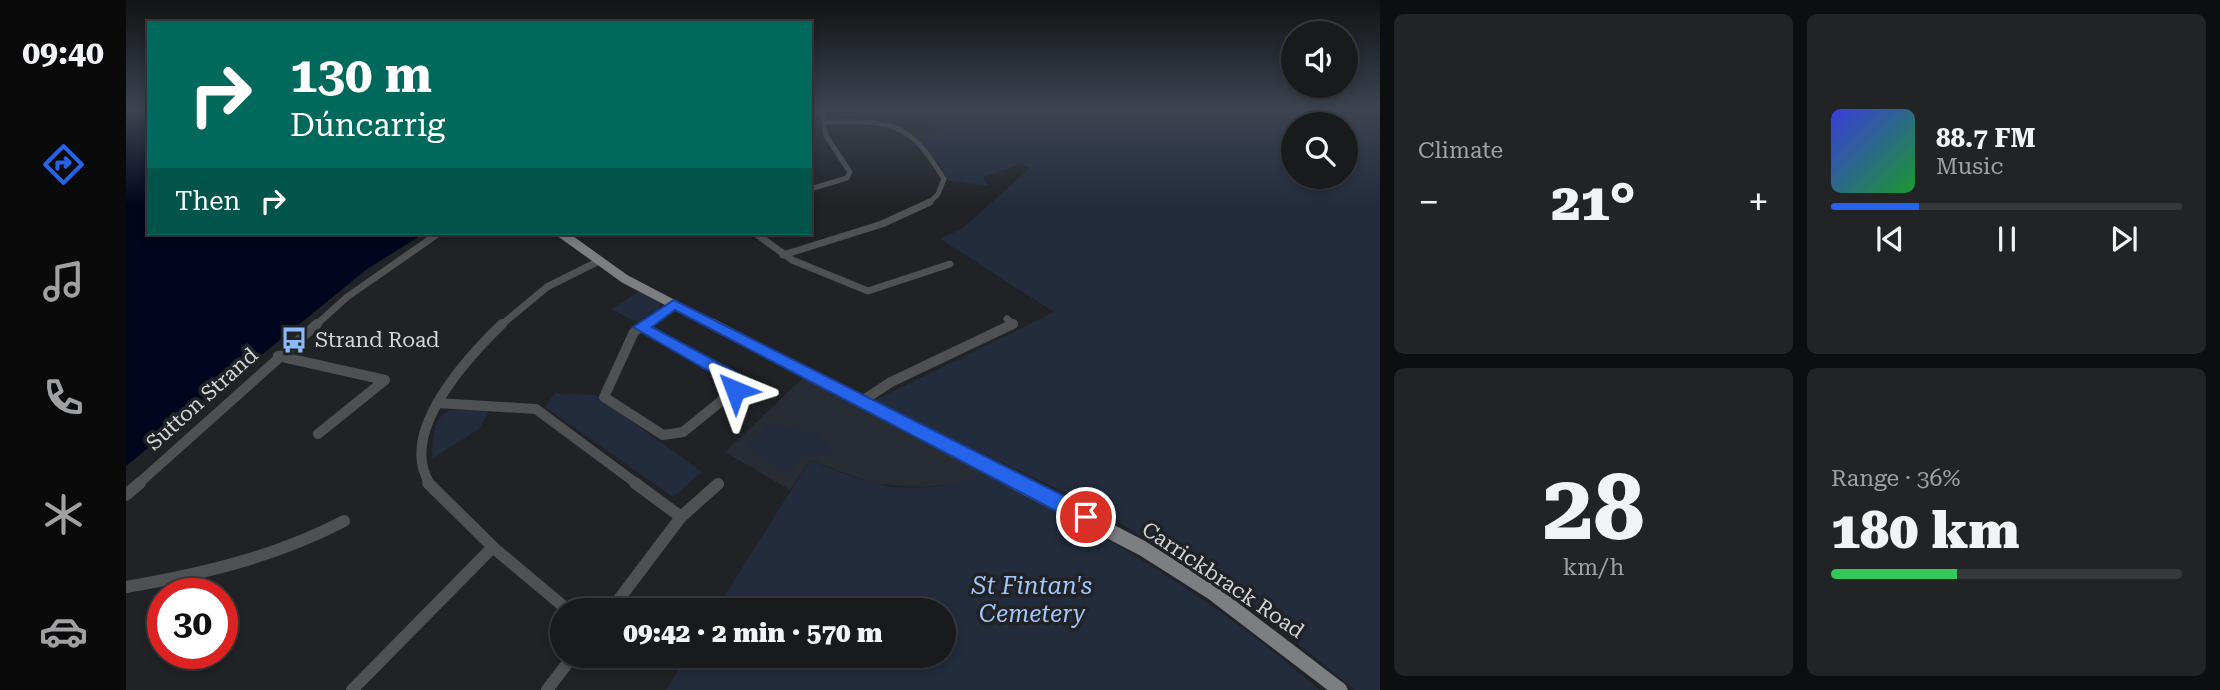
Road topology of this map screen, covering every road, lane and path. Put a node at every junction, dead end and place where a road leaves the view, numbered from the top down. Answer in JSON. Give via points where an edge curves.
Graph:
{"nodes":[{"id":1,"x":830,"y":142,"type":"edge"},
{"id":2,"x":916,"y":142,"type":"edge"},
{"id":3,"x":812,"y":188,"type":"edge"},
{"id":4,"x":436,"y":235,"type":"edge"},
{"id":5,"x":563,"y":235,"type":"edge"},
{"id":6,"x":757,"y":235,"type":"edge"},
{"id":7,"x":783,"y":255,"type":"junction"},
{"id":8,"x":597,"y":262,"type":"junction"},
{"id":9,"x":950,"y":264,"type":"dead end"},
{"id":10,"x":674,"y":304,"type":"junction"},
{"id":11,"x":1007,"y":320,"type":"dead end"},
{"id":12,"x":641,"y":327,"type":"junction"},
{"id":13,"x":278,"y":356,"type":"junction"},
{"id":14,"x":862,"y":401,"type":"junction"},
{"id":15,"x":437,"y":403,"type":"junction"},
{"id":16,"x":318,"y":434,"type":"dead end"},
{"id":17,"x":718,"y":484,"type":"dead end"},
{"id":18,"x":126,"y":495,"type":"edge"},
{"id":19,"x":681,"y":517,"type":"junction"},
{"id":20,"x":344,"y":521,"type":"dead end"},
{"id":21,"x":491,"y":549,"type":"junction"},
{"id":22,"x":126,"y":587,"type":"edge"},
{"id":23,"x":553,"y":598,"type":"edge"},
{"id":24,"x":620,"y":598,"type":"edge"},
{"id":25,"x":564,"y":668,"type":"edge"},
{"id":26,"x":352,"y":690,"type":"edge"},
{"id":27,"x":547,"y":690,"type":"edge"},
{"id":28,"x":1339,"y":690,"type":"edge"}],
"edges":[{"from":1,"to":3,"type":"street","via":[[850,172],[847,178]]},
{"from":2,"to":7,"type":"street","via":[[944,179],[941,192],[929,203]]},
{"from":4,"to":13,"type":"street","name":"Sutton Strand","via":[[347,297]]},
{"from":5,"to":8,"type":"main road","name":"Carrickbrack Road"},
{"from":6,"to":7,"type":"street"},
{"from":7,"to":9,"type":"street","via":[[867,291]]},
{"from":8,"to":10,"type":"main road","name":"Carrickbrack Road"},
{"from":8,"to":15,"type":"street","via":[[525,303],[472,356]]},
{"from":10,"to":12,"type":"street"},
{"from":10,"to":14,"type":"main road","name":"Carrickbrack Road"},
{"from":11,"to":14,"type":"street","via":[[1013,324],[891,382]]},
{"from":12,"to":12,"type":"street","via":[[634,332],[604,397],[663,435],[673,435],[735,390],[728,375]]},
{"from":13,"to":16,"type":"street","via":[[385,380]]},
{"from":13,"to":18,"type":"street","name":"Sutton Strand"},
{"from":14,"to":28,"type":"main road","name":"Carrickbrack Road","via":[[1142,548],[1213,593]]},
{"from":15,"to":19,"type":"street","via":[[536,409]]},
{"from":15,"to":21,"type":"street","via":[[426,422],[420,460],[423,472]]},
{"from":17,"to":19,"type":"street"},
{"from":19,"to":24,"type":"street"},
{"from":20,"to":22,"type":"street","via":[[288,548],[196,576]]},
{"from":21,"to":23,"type":"street"},
{"from":21,"to":26,"type":"street"},
{"from":25,"to":27,"type":"street"}]}
